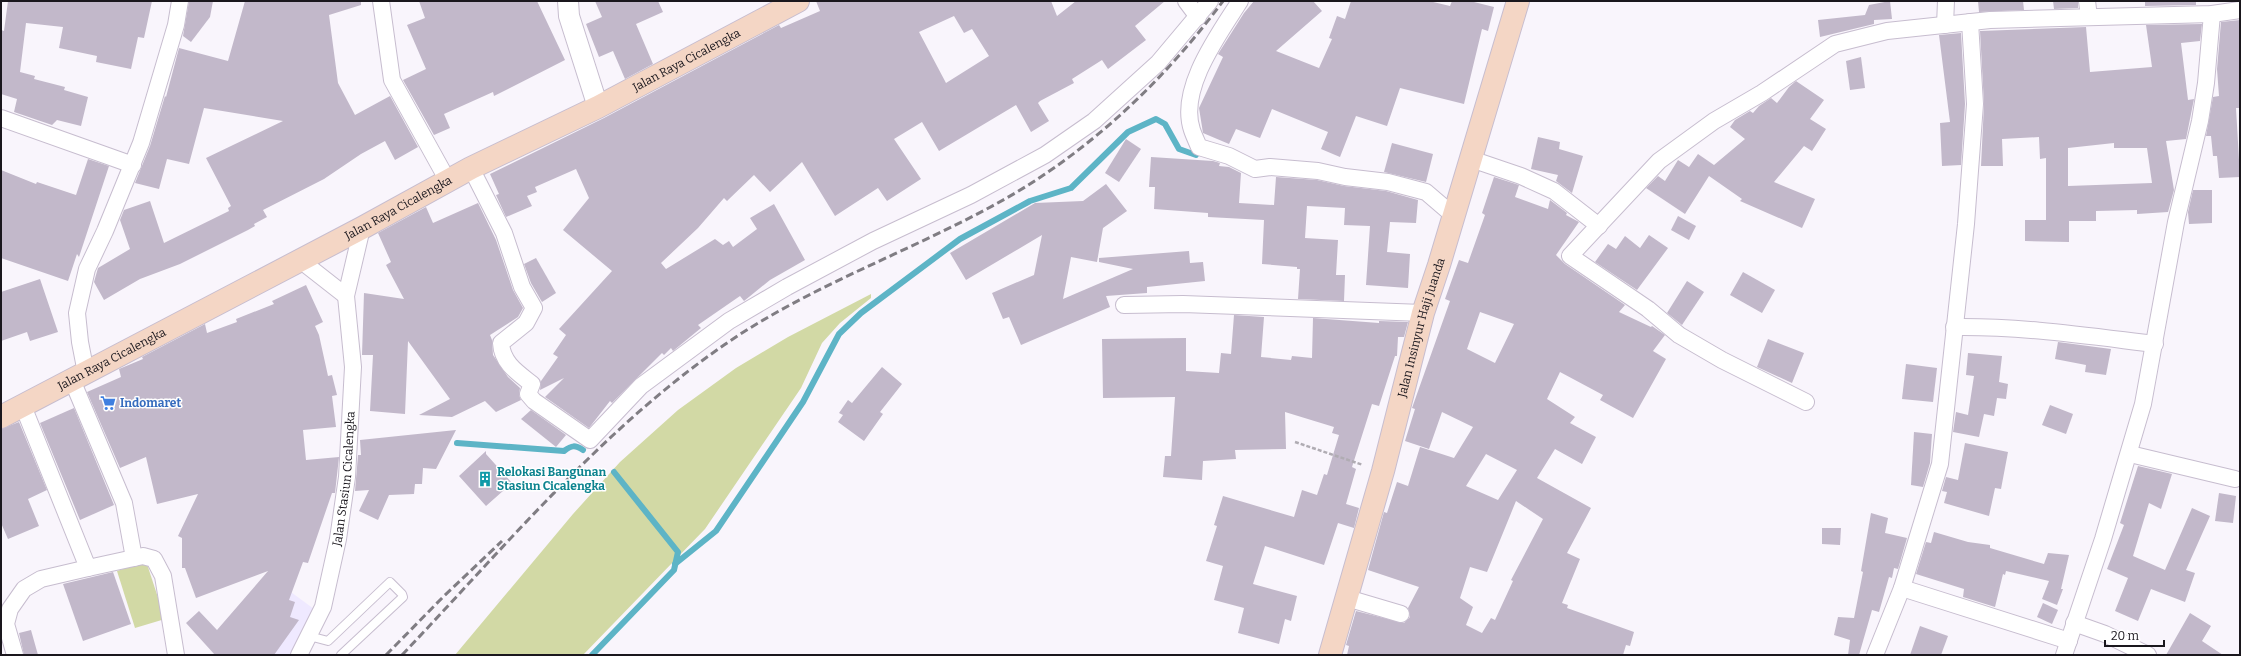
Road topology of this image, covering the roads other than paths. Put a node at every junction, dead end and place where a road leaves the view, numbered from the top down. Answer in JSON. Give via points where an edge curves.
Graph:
{"nodes":[{"id":1,"x":180,"y":1,"type":"edge"},
{"id":2,"x":381,"y":1,"type":"edge"},
{"id":3,"x":568,"y":1,"type":"edge"},
{"id":4,"x":798,"y":1,"type":"edge"},
{"id":5,"x":1186,"y":1,"type":"edge"},
{"id":6,"x":1210,"y":1,"type":"edge"},
{"id":7,"x":1240,"y":1,"type":"edge"},
{"id":8,"x":1518,"y":1,"type":"edge"},
{"id":9,"x":1946,"y":1,"type":"edge"},
{"id":10,"x":2088,"y":9,"type":"edge"},
{"id":11,"x":2226,"y":9,"type":"edge"},
{"id":12,"x":1198,"y":17,"type":"junction"},
{"id":13,"x":1970,"y":22,"type":"junction"},
{"id":14,"x":1945,"y":25,"type":"junction"},
{"id":15,"x":598,"y":106,"type":"junction"},
{"id":16,"x":1,"y":118,"type":"edge"},
{"id":17,"x":1471,"y":159,"type":"junction"},
{"id":18,"x":133,"y":166,"type":"junction"},
{"id":19,"x":471,"y":168,"type":"junction"},
{"id":20,"x":448,"y":181,"type":"junction"},
{"id":21,"x":1454,"y":216,"type":"junction"},
{"id":22,"x":1599,"y":226,"type":"junction"},
{"id":23,"x":362,"y":228,"type":"junction"},
{"id":24,"x":300,"y":260,"type":"junction"},
{"id":25,"x":346,"y":296,"type":"junction"},
{"id":26,"x":1124,"y":305,"type":"dead end"},
{"id":27,"x":1423,"y":313,"type":"junction"},
{"id":28,"x":1954,"y":327,"type":"junction"},
{"id":29,"x":2155,"y":344,"type":"junction"},
{"id":30,"x":79,"y":376,"type":"junction"},
{"id":31,"x":1806,"y":402,"type":"dead end"},
{"id":32,"x":23,"y":406,"type":"junction"},
{"id":33,"x":1,"y":417,"type":"edge"},
{"id":34,"x":2130,"y":454,"type":"junction"},
{"id":35,"x":2235,"y":479,"type":"dead end"},
{"id":36,"x":134,"y":558,"type":"junction"},
{"id":37,"x":88,"y":568,"type":"junction"},
{"id":38,"x":1902,"y":588,"type":"junction"},
{"id":39,"x":1347,"y":598,"type":"junction"},
{"id":40,"x":1401,"y":614,"type":"dead end"},
{"id":41,"x":2074,"y":623,"type":"junction"},
{"id":42,"x":310,"y":636,"type":"junction"},
{"id":43,"x":2066,"y":648,"type":"edge"},
{"id":44,"x":15,"y":655,"type":"edge"},
{"id":45,"x":176,"y":655,"type":"edge"},
{"id":46,"x":299,"y":655,"type":"edge"},
{"id":47,"x":341,"y":655,"type":"edge"},
{"id":48,"x":1330,"y":655,"type":"edge"},
{"id":49,"x":1875,"y":655,"type":"edge"},
{"id":50,"x":2148,"y":655,"type":"edge"}],
"edges":[{"from":1,"to":18,"type":"street","via":[[176,25]]},
{"from":2,"to":20,"type":"street","via":[[392,80]]},
{"from":3,"to":15,"type":"street","via":[[569,16]]},
{"from":4,"to":15,"type":"main road","name":"Jalan Raya Cicalengka"},
{"from":5,"to":12,"type":"street"},
{"from":6,"to":12,"type":"street"},
{"from":7,"to":21,"type":"street","via":[[1213,43],[1193,82],[1191,130],[1200,147],[1229,156],[1255,169],[1270,167],[1318,171],[1388,182],[1426,192]]},
{"from":8,"to":17,"type":"main road","name":"Jalan Insinyur Haji Juanda"},
{"from":9,"to":14,"type":"street"},
{"from":10,"to":11,"type":"street"},
{"from":10,"to":13,"type":"street"},
{"from":11,"to":29,"type":"street","via":[[2206,83],[2200,121],[2176,222]]},
{"from":12,"to":19,"type":"street","via":[[1158,63],[1094,121],[1044,155],[970,196],[873,241],[786,287],[729,321],[641,386],[590,440],[534,401],[528,394],[532,384],[510,366],[502,352],[501,343],[526,323],[534,308],[522,287],[504,233]]},
{"from":13,"to":14,"type":"street"},
{"from":13,"to":28,"type":"street","via":[[1975,104],[1966,224]]},
{"from":14,"to":22,"type":"street","via":[[1887,31],[1835,44],[1714,121],[1659,161]]},
{"from":15,"to":19,"type":"main road","name":"Jalan Raya Cicalengka"},
{"from":16,"to":18,"type":"street"},
{"from":17,"to":21,"type":"main road","name":"Jalan Insinyur Haji Juanda"},
{"from":17,"to":22,"type":"street","via":[[1521,176],[1554,191]]},
{"from":18,"to":30,"type":"street","via":[[87,268],[78,314]]},
{"from":19,"to":20,"type":"main road","name":"Jalan Raya Cicalengka"},
{"from":20,"to":23,"type":"main road","name":"Jalan Raya Cicalengka"},
{"from":21,"to":27,"type":"main road","name":"Jalan Insinyur Haji Juanda"},
{"from":22,"to":31,"type":"street","via":[[1570,256],[1648,309],[1679,335],[1722,360]]},
{"from":23,"to":24,"type":"main road","name":"Jalan Raya Cicalengka"},
{"from":23,"to":25,"type":"street","name":"Jalan Stasiun Cicalengka"},
{"from":24,"to":25,"type":"street"},
{"from":24,"to":30,"type":"main road","name":"Jalan Raya Cicalengka"},
{"from":25,"to":42,"type":"street","name":"Jalan Stasiun Cicalengka","via":[[353,367],[348,471],[338,539],[323,607]]},
{"from":26,"to":27,"type":"street","via":[[1183,304]]},
{"from":27,"to":39,"type":"main road","name":"Jalan Insinyur Haji Juanda"},
{"from":28,"to":29,"type":"street","via":[[1983,326],[2044,331]]},
{"from":28,"to":38,"type":"street","via":[[1940,464]]},
{"from":29,"to":34,"type":"street"},
{"from":30,"to":32,"type":"main road","name":"Jalan Raya Cicalengka"},
{"from":30,"to":36,"type":"street","via":[[124,503]]},
{"from":32,"to":33,"type":"main road","name":"Jalan Raya Cicalengka"},
{"from":32,"to":37,"type":"street"},
{"from":34,"to":35,"type":"street"},
{"from":34,"to":41,"type":"street"},
{"from":36,"to":37,"type":"street"},
{"from":36,"to":45,"type":"street","via":[[143,556],[154,559],[163,576]]},
{"from":37,"to":44,"type":"street","via":[[42,579],[24,589],[10,608],[6,624]]},
{"from":38,"to":43,"type":"street"},
{"from":38,"to":49,"type":"street"},
{"from":39,"to":40,"type":"street"},
{"from":39,"to":48,"type":"main road","name":"Jalan Insinyur Haji Juanda"},
{"from":41,"to":43,"type":"street"},
{"from":41,"to":50,"type":"street","via":[[2105,634]]},
{"from":42,"to":46,"type":"street","name":"Jalan Stasiun Cicalengka"},
{"from":42,"to":47,"type":"lane","via":[[328,641],[390,582],[402,597]]}]}
